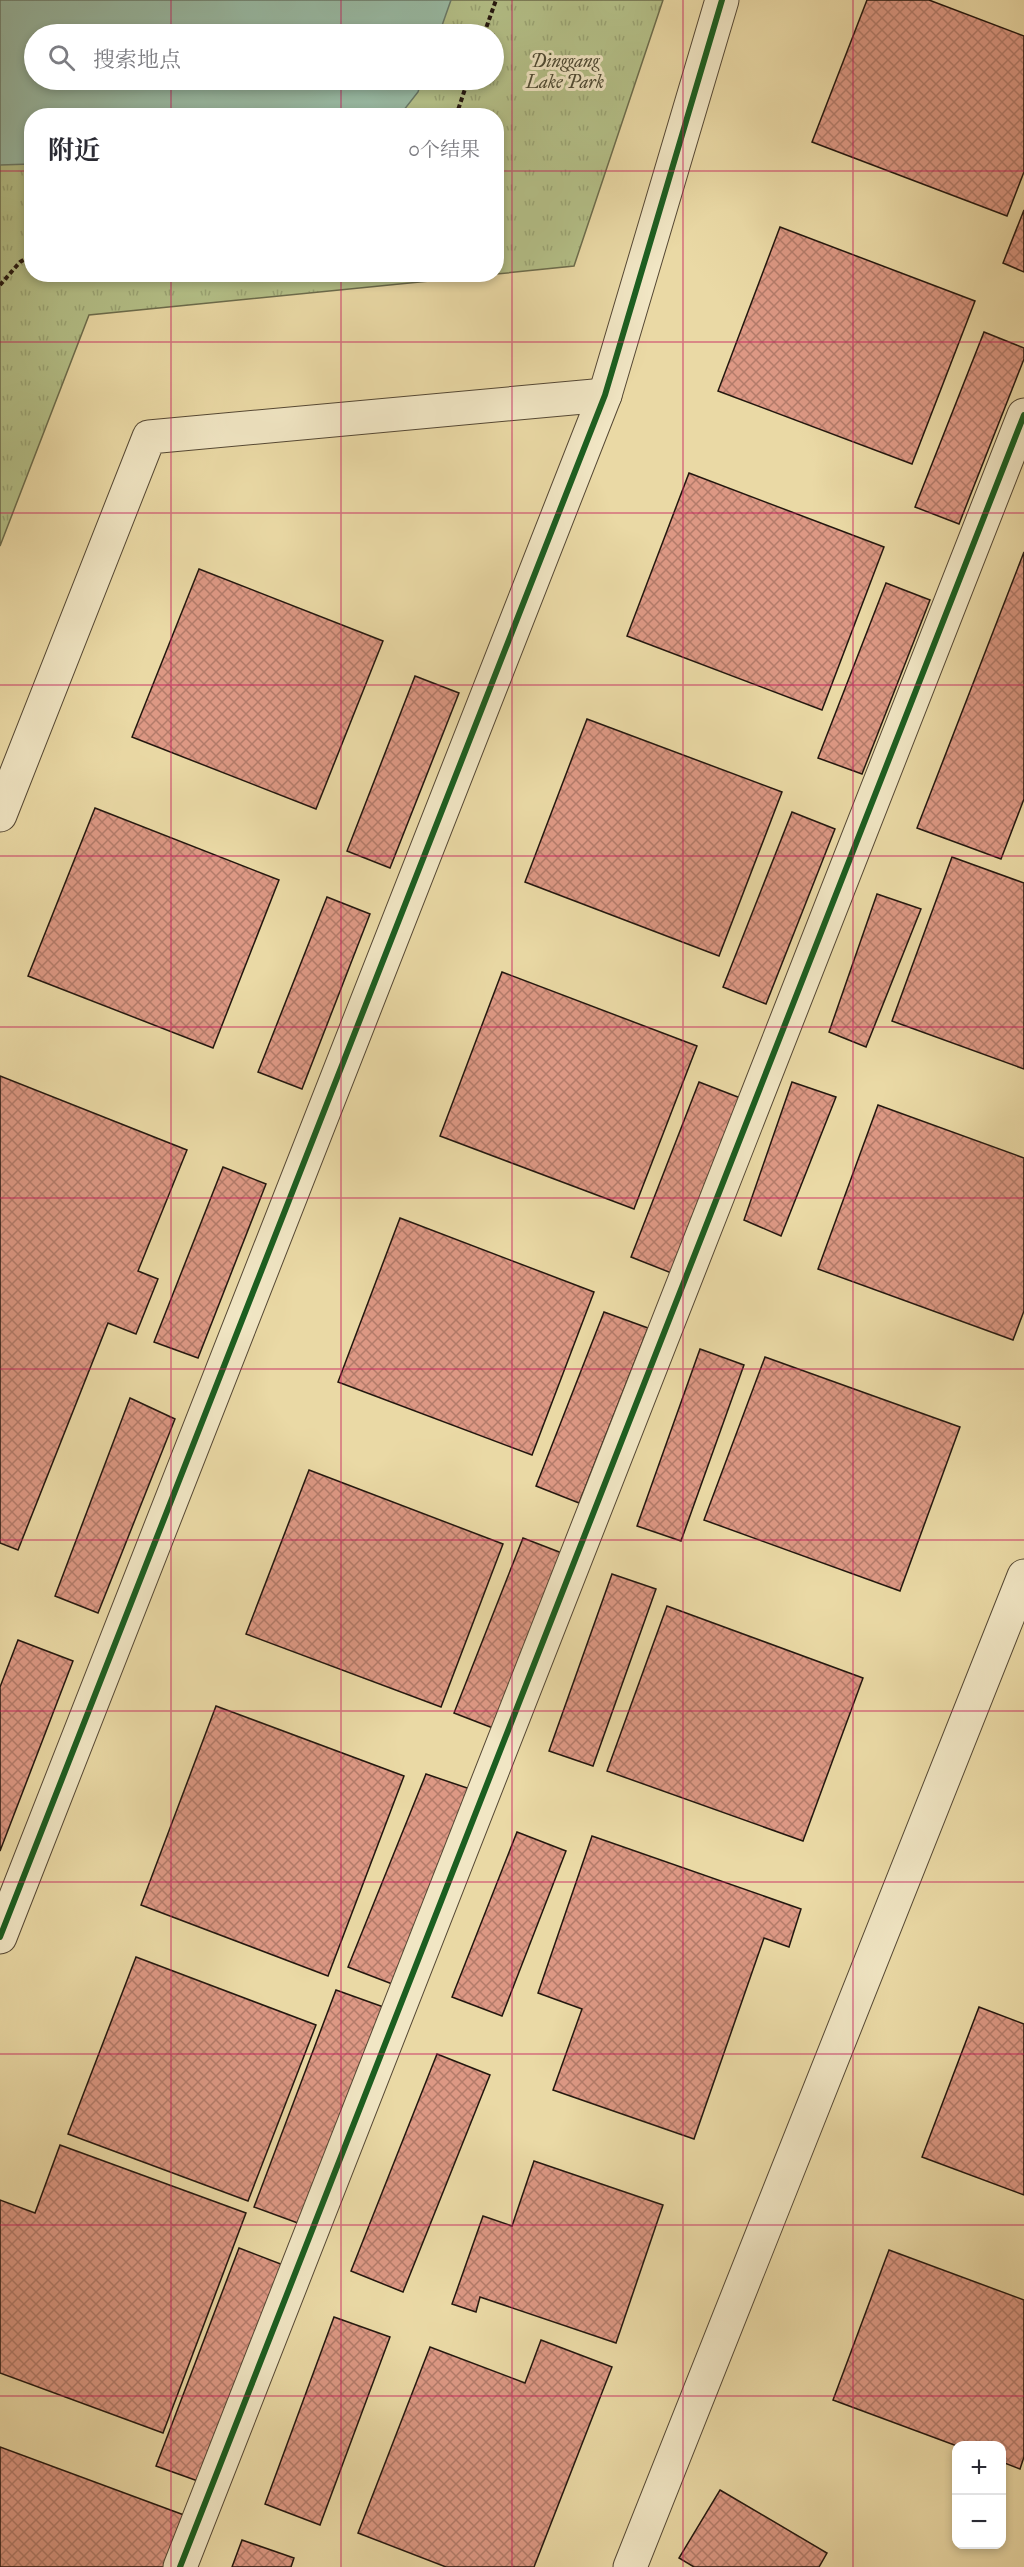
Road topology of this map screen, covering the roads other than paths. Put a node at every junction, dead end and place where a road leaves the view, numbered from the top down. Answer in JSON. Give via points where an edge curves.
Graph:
{"nodes":[{"id":1,"x":722,"y":0,"type":"edge"},
{"id":2,"x":605,"y":395,"type":"junction"},
{"id":3,"x":1024,"y":415,"type":"edge"},
{"id":4,"x":0,"y":815,"type":"edge"},
{"id":5,"x":1024,"y":1576,"type":"edge"},
{"id":6,"x":0,"y":1937,"type":"edge"},
{"id":7,"x":180,"y":2567,"type":"edge"},
{"id":8,"x":630,"y":2567,"type":"edge"}],
"edges":[{"from":1,"to":2,"type":"street"},
{"from":2,"to":4,"type":"street","via":[[149,436]]},
{"from":2,"to":6,"type":"street"},
{"from":3,"to":7,"type":"street"},
{"from":5,"to":8,"type":"street"}]}
